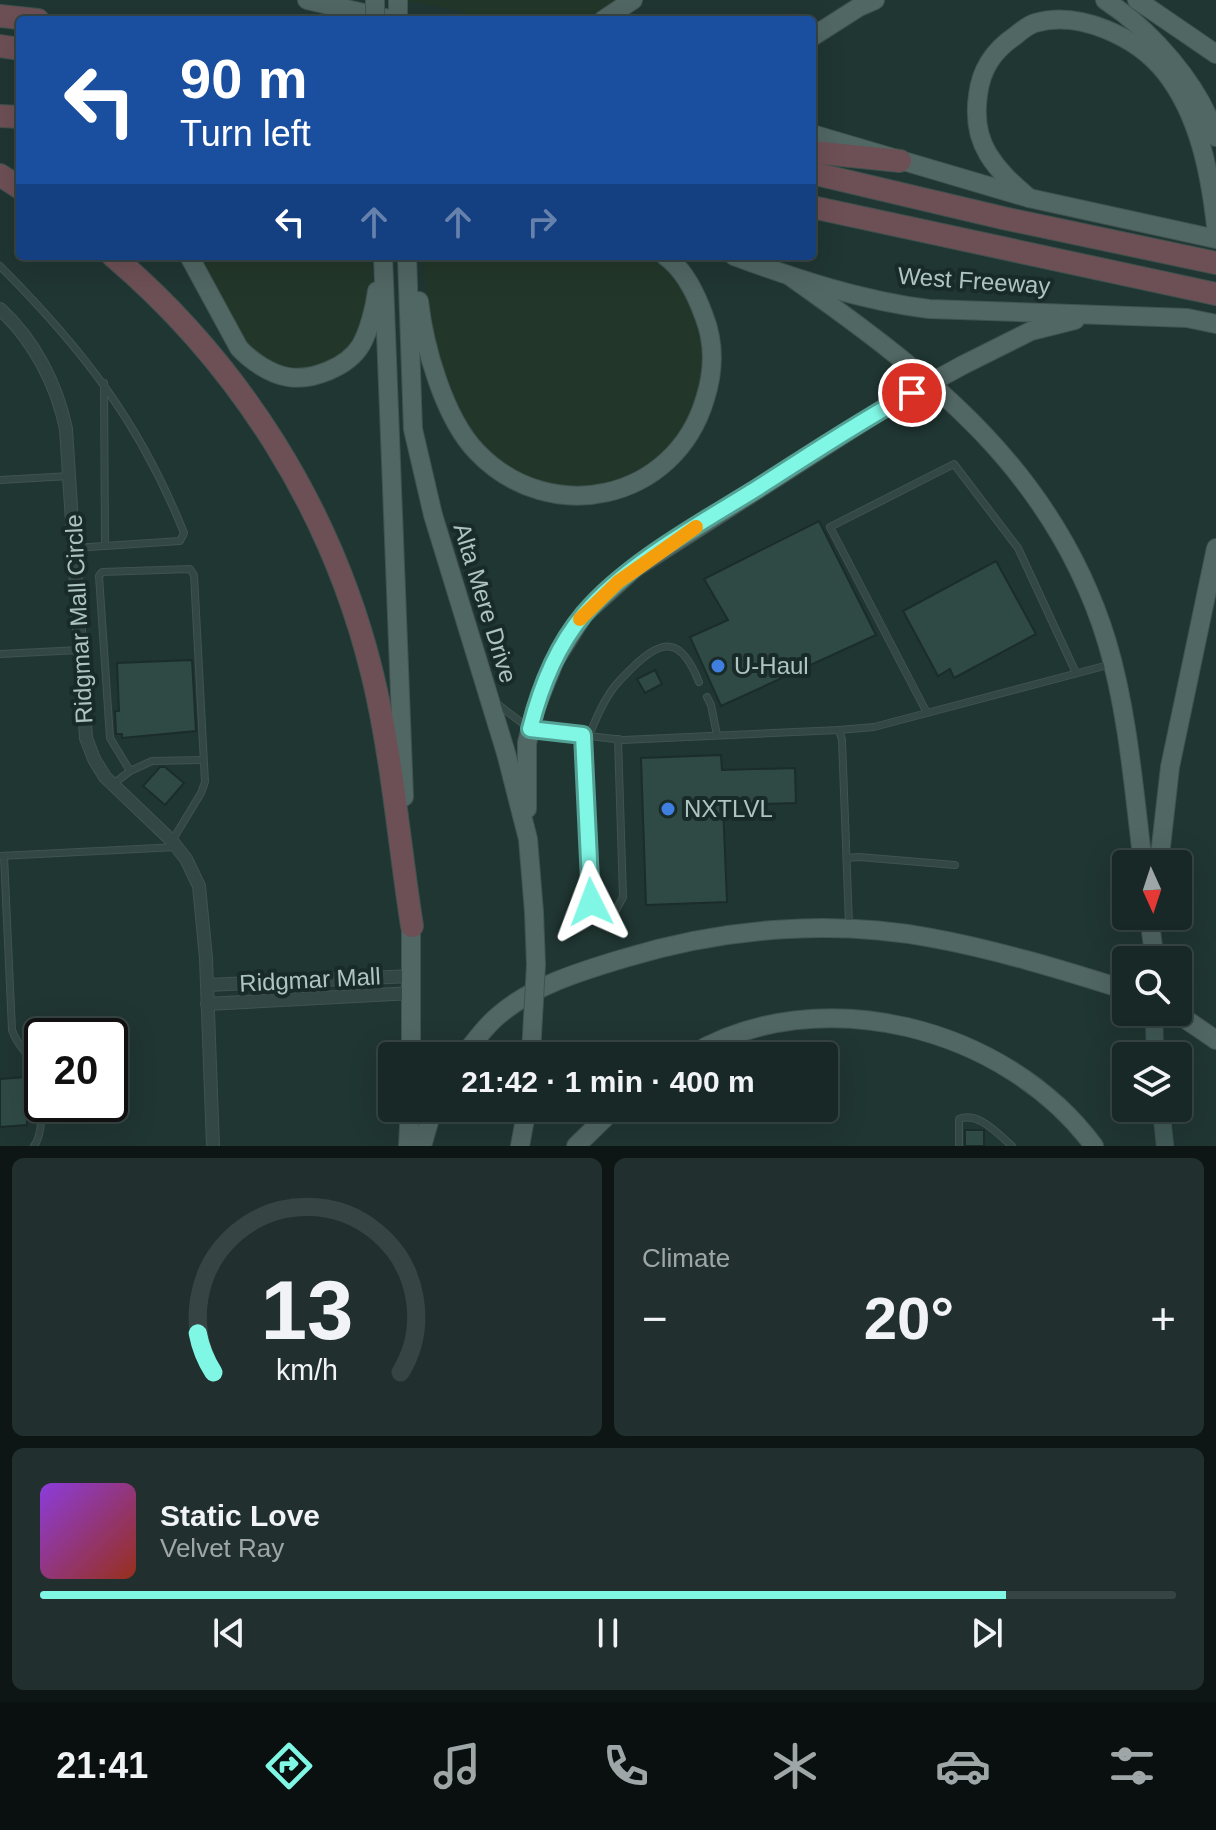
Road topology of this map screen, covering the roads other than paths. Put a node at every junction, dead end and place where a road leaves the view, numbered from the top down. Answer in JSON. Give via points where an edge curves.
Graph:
{"nodes":[{"id":1,"x":307,"y":0,"type":"edge"},
{"id":2,"x":633,"y":0,"type":"edge"},
{"id":3,"x":875,"y":0,"type":"edge"},
{"id":4,"x":1105,"y":0,"type":"edge"},
{"id":5,"x":1137,"y":0,"type":"edge"},
{"id":6,"x":378,"y":16,"type":"edge"},
{"id":7,"x":609,"y":16,"type":"edge"},
{"id":8,"x":816,"y":34,"type":"edge"},
{"id":9,"x":1216,"y":54,"type":"edge"},
{"id":10,"x":816,"y":135,"type":"edge"},
{"id":11,"x":1216,"y":137,"type":"edge"},
{"id":12,"x":816,"y":152,"type":"edge"},
{"id":13,"x":900,"y":161,"type":"junction"},
{"id":14,"x":816,"y":174,"type":"edge"},
{"id":15,"x":1029,"y":198,"type":"junction"},
{"id":16,"x":816,"y":208,"type":"edge"},
{"id":17,"x":1216,"y":226,"type":"edge"},
{"id":18,"x":1216,"y":239,"type":"edge"},
{"id":19,"x":117,"y":260,"type":"edge"},
{"id":20,"x":191,"y":260,"type":"edge"},
{"id":21,"x":381,"y":260,"type":"edge"},
{"id":22,"x":382,"y":260,"type":"edge"},
{"id":23,"x":407,"y":260,"type":"edge"},
{"id":24,"x":407,"y":260,"type":"edge"},
{"id":25,"x":669,"y":260,"type":"edge"},
{"id":26,"x":745,"y":260,"type":"edge"},
{"id":27,"x":1216,"y":263,"type":"edge"},
{"id":28,"x":0,"y":266,"type":"edge"},
{"id":29,"x":791,"y":277,"type":"junction"},
{"id":30,"x":1216,"y":294,"type":"edge"},
{"id":31,"x":0,"y":309,"type":"edge"},
{"id":32,"x":1098,"y":315,"type":"junction"},
{"id":33,"x":1216,"y":324,"type":"edge"},
{"id":34,"x":104,"y":383,"type":"junction"},
{"id":35,"x":70,"y":476,"type":"junction"},
{"id":36,"x":0,"y":480,"type":"edge"},
{"id":37,"x":105,"y":546,"type":"junction"},
{"id":38,"x":74,"y":548,"type":"junction"},
{"id":39,"x":1216,"y":548,"type":"edge"},
{"id":40,"x":80,"y":650,"type":"junction"},
{"id":41,"x":0,"y":654,"type":"edge"},
{"id":42,"x":1112,"y":664,"type":"junction"},
{"id":43,"x":1076,"y":673,"type":"junction"},
{"id":44,"x":699,"y":682,"type":"dead end"},
{"id":45,"x":489,"y":697,"type":"junction"},
{"id":46,"x":707,"y":697,"type":"dead end"},
{"id":47,"x":927,"y":713,"type":"junction"},
{"id":48,"x":597,"y":719,"type":"junction"},
{"id":49,"x":530,"y":729,"type":"junction"},
{"id":50,"x":839,"y":730,"type":"junction"},
{"id":51,"x":586,"y":735,"type":"junction"},
{"id":52,"x":717,"y":735,"type":"junction"},
{"id":53,"x":614,"y":739,"type":"junction"},
{"id":54,"x":203,"y":760,"type":"junction"},
{"id":55,"x":130,"y":771,"type":"junction"},
{"id":56,"x":112,"y":785,"type":"junction"},
{"id":57,"x":528,"y":839,"type":"junction"},
{"id":58,"x":174,"y":844,"type":"junction"},
{"id":59,"x":1141,"y":850,"type":"edge"},
{"id":60,"x":1161,"y":850,"type":"edge"},
{"id":61,"x":2,"y":856,"type":"edge"},
{"id":62,"x":847,"y":858,"type":"junction"},
{"id":63,"x":955,"y":865,"type":"dead end"},
{"id":64,"x":412,"y":926,"type":"junction"},
{"id":65,"x":850,"y":929,"type":"junction"},
{"id":66,"x":412,"y":984,"type":"junction"},
{"id":67,"x":207,"y":985,"type":"junction"},
{"id":68,"x":1112,"y":986,"type":"edge"},
{"id":69,"x":207,"y":1004,"type":"junction"},
{"id":70,"x":1192,"y":1024,"type":"edge"},
{"id":71,"x":1216,"y":1040,"type":"edge"},
{"id":72,"x":411,"y":1042,"type":"edge"},
{"id":73,"x":475,"y":1042,"type":"edge"},
{"id":74,"x":532,"y":1042,"type":"edge"},
{"id":75,"x":720,"y":1042,"type":"edge"},
{"id":76,"x":409,"y":1122,"type":"edge"},
{"id":77,"x":429,"y":1122,"type":"edge"},
{"id":78,"x":524,"y":1122,"type":"edge"},
{"id":79,"x":601,"y":1122,"type":"edge"},
{"id":80,"x":1162,"y":1122,"type":"edge"},
{"id":81,"x":34,"y":1146,"type":"edge"},
{"id":82,"x":213,"y":1146,"type":"edge"},
{"id":83,"x":408,"y":1146,"type":"edge"},
{"id":84,"x":422,"y":1146,"type":"edge"},
{"id":85,"x":520,"y":1146,"type":"edge"},
{"id":86,"x":576,"y":1146,"type":"edge"},
{"id":87,"x":959,"y":1146,"type":"edge"},
{"id":88,"x":1012,"y":1146,"type":"edge"},
{"id":89,"x":1094,"y":1146,"type":"edge"},
{"id":90,"x":1165,"y":1146,"type":"edge"}],
"edges":[{"from":1,"to":6,"type":"main road"},
{"from":2,"to":7,"type":"main road"},
{"from":3,"to":8,"type":"main road"},
{"from":4,"to":11,"type":"main road","via":[[1138,22],[1175,64]]},
{"from":5,"to":9,"type":"main road"},
{"from":10,"to":13,"type":"main road"},
{"from":12,"to":13,"type":"highway"},
{"from":13,"to":15,"type":"main road"},
{"from":14,"to":27,"type":"highway"},
{"from":15,"to":17,"type":"main road","via":[[986,151],[975,119],[983,70],[993,53],[1033,23],[1090,23],[1132,43],[1165,71],[1202,144]]},
{"from":15,"to":18,"type":"main road"},
{"from":16,"to":30,"type":"highway","name":"West Freeway"},
{"from":19,"to":64,"type":"highway","via":[[189,328],[237,389],[292,470],[316,517],[348,591],[372,672]]},
{"from":20,"to":21,"type":"main road","via":[[239,348],[251,360],[288,377],[341,365],[360,347],[376,300]]},
{"from":22,"to":64,"type":"main road","via":[[399,727]]},
{"from":23,"to":25,"type":"main road","via":[[422,330],[449,409],[476,451],[505,476],[538,490],[576,496],[643,480],[687,441],[701,415],[712,378],[712,336],[688,280]]},
{"from":24,"to":45,"type":"main road","name":"Alta Mere Drive","via":[[413,429],[433,515]]},
{"from":26,"to":29,"type":"main road","name":"West Freeway"},
{"from":28,"to":34,"type":"lane","via":[[50,316]]},
{"from":29,"to":32,"type":"main road","name":"West Freeway","via":[[916,308]]},
{"from":29,"to":42,"type":"main road","via":[[902,357],[998,447],[1067,549],[1094,606]]},
{"from":31,"to":35,"type":"street","name":"Ridgmar Mall Circle","via":[[26,338],[54,389],[66,429]]},
{"from":32,"to":33,"type":"main road","name":"West Freeway"},
{"from":32,"to":49,"type":"main road","bridge":true,"via":[[1031,331],[886,407],[618,582],[568,636]]},
{"from":34,"to":37,"type":"lane"},
{"from":34,"to":37,"type":"lane","via":[[135,429],[184,533],[180,541]]},
{"from":35,"to":36,"type":"lane"},
{"from":35,"to":38,"type":"street","name":"Ridgmar Mall Circle"},
{"from":37,"to":38,"type":"lane"},
{"from":38,"to":40,"type":"street","name":"Ridgmar Mall Circle"},
{"from":39,"to":60,"type":"main road","via":[[1170,767]]},
{"from":40,"to":41,"type":"lane"},
{"from":40,"to":56,"type":"street","name":"Ridgmar Mall Circle","via":[[86,738]]},
{"from":42,"to":43,"type":"lane"},
{"from":42,"to":59,"type":"main road"},
{"from":43,"to":47,"type":"lane"},
{"from":43,"to":47,"type":"lane","via":[[1018,548],[954,464],[830,527]]},
{"from":44,"to":48,"type":"lane","via":[[686,657],[670,645],[657,647],[608,695]]},
{"from":45,"to":49,"type":"lane"},
{"from":45,"to":57,"type":"main road","name":"Alta Mere Drive"},
{"from":46,"to":52,"type":"lane"},
{"from":47,"to":50,"type":"lane"},
{"from":48,"to":51,"type":"lane"},
{"from":48,"to":53,"type":"lane","via":[[597,726]]},
{"from":49,"to":51,"type":"lane"},
{"from":49,"to":57,"type":"main road"},
{"from":50,"to":52,"type":"lane"},
{"from":50,"to":62,"type":"lane"},
{"from":51,"to":53,"type":"lane"},
{"from":51,"to":53,"type":"lane","via":[[591,902],[601,912],[616,910],[623,897]]},
{"from":52,"to":53,"type":"lane"},
{"from":54,"to":55,"type":"lane","via":[[152,761]]},
{"from":54,"to":55,"type":"lane","via":[[194,575],[190,569],[102,572],[110,738]]},
{"from":54,"to":58,"type":"lane","via":[[205,782]]},
{"from":55,"to":56,"type":"lane"},
{"from":56,"to":58,"type":"street","name":"Ridgmar Mall Circle"},
{"from":57,"to":74,"type":"main road","name":"Alta Mere Drive","bridge":true,"via":[[536,965]]},
{"from":58,"to":61,"type":"lane"},
{"from":58,"to":67,"type":"street","name":"Ridgmar Mall Circle","via":[[199,886]]},
{"from":61,"to":81,"type":"lane","via":[[12,1030],[39,1073],[41,1131]]},
{"from":62,"to":63,"type":"lane"},
{"from":62,"to":65,"type":"lane"},
{"from":64,"to":66,"type":"main road"},
{"from":65,"to":68,"type":"main road","via":[[958,943]]},
{"from":65,"to":73,"type":"main road","via":[[780,928],[692,940],[578,972],[522,998]]},
{"from":66,"to":67,"type":"street","name":"Ridgmar Mall"},
{"from":66,"to":69,"type":"street","name":"Ridgmar Mall"},
{"from":66,"to":72,"type":"main road"},
{"from":67,"to":69,"type":"street","name":"Ridgmar Mall Circle"},
{"from":69,"to":82,"type":"street","name":"Ridgmar Mall Circle"},
{"from":70,"to":71,"type":"main road"},
{"from":75,"to":89,"type":"main road","via":[[772,1025],[816,1019],[853,1018],[907,1028],[968,1048],[1022,1076],[1054,1101]]},
{"from":76,"to":83,"type":"main road"},
{"from":77,"to":84,"type":"main road"},
{"from":78,"to":85,"type":"main road"},
{"from":79,"to":86,"type":"main road"},
{"from":80,"to":90,"type":"main road"},
{"from":87,"to":88,"type":"lane","via":[[963,1116],[991,1128]]}]}
